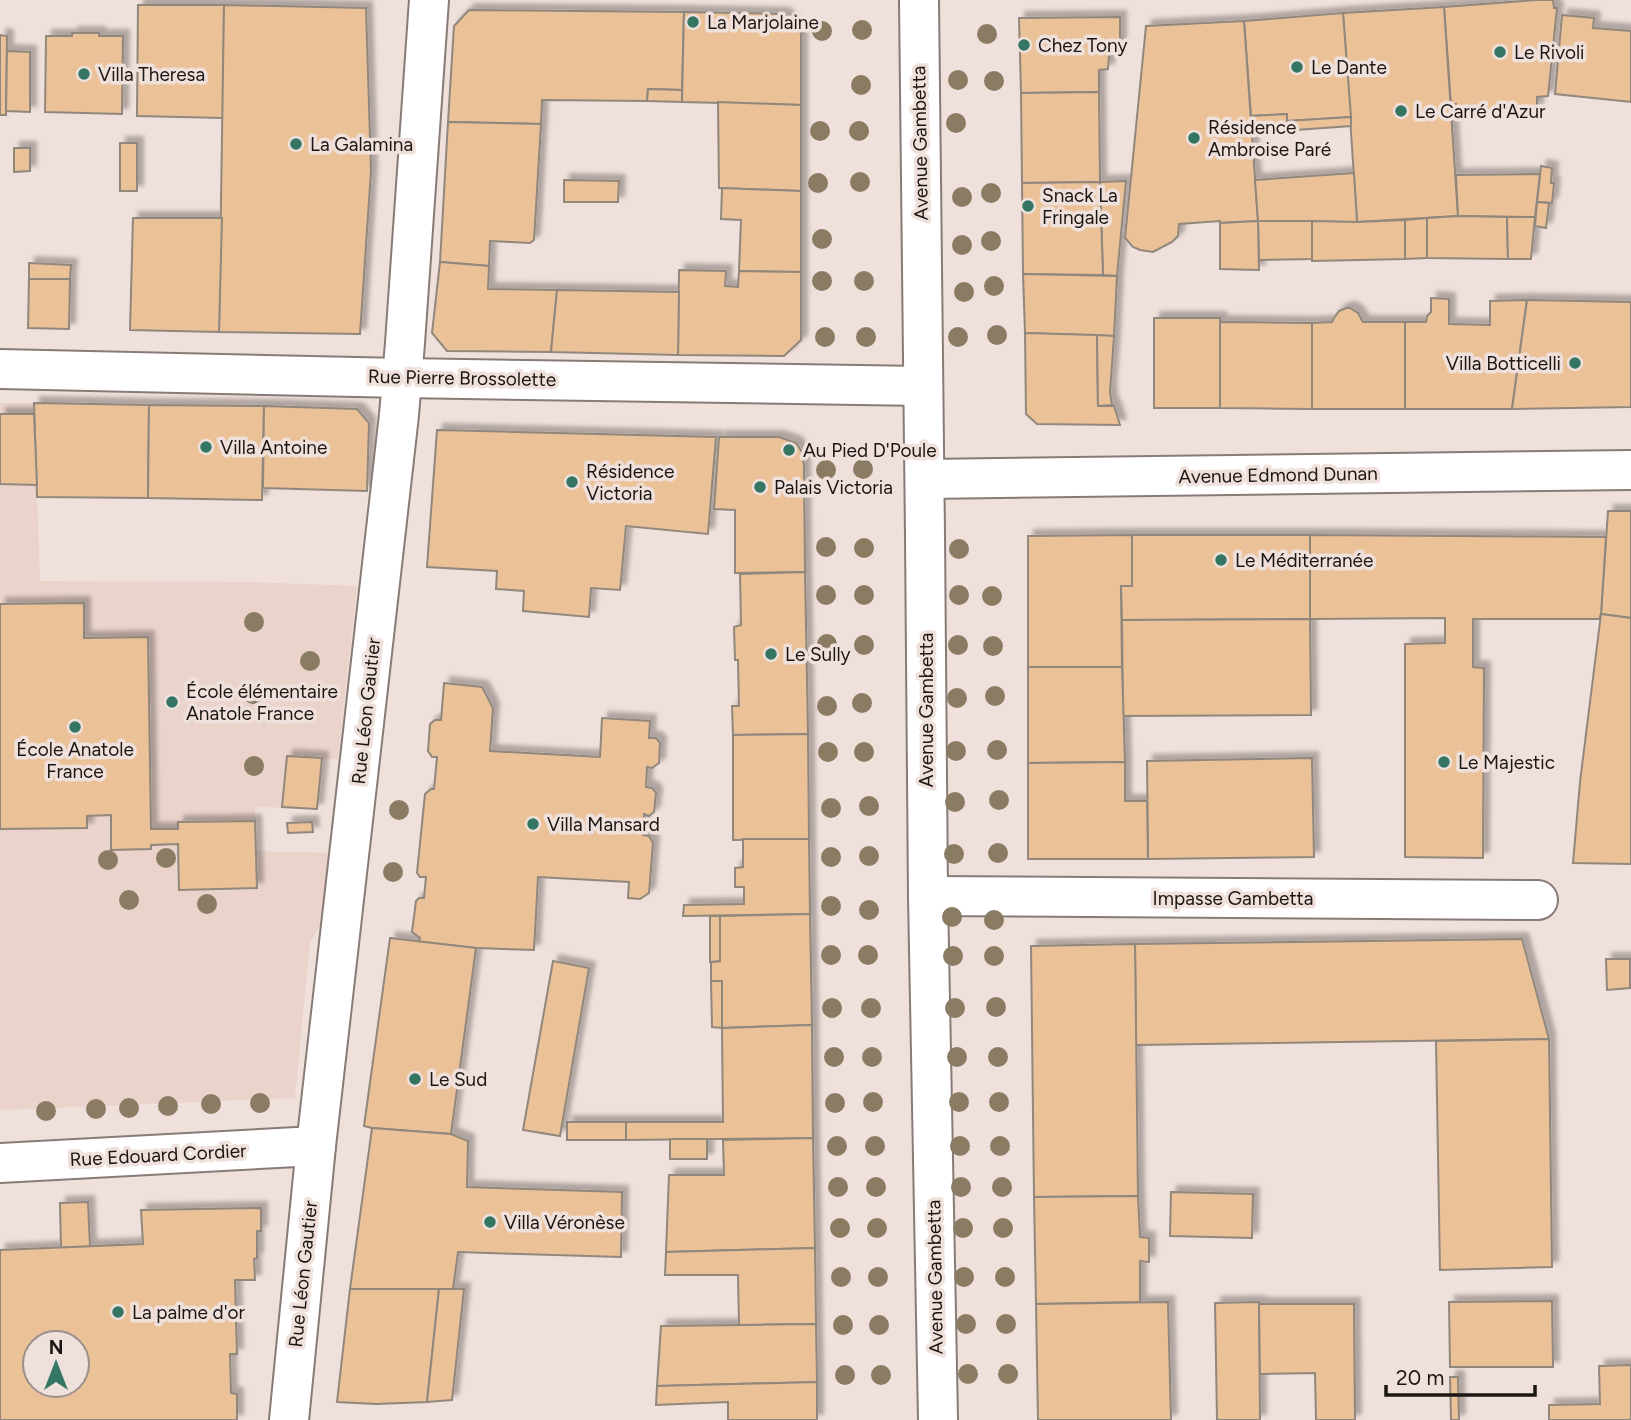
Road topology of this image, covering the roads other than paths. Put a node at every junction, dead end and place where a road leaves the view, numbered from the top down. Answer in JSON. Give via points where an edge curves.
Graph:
{"nodes":[{"id":1,"x":429,"y":0,"type":"edge"},
{"id":2,"x":919,"y":0,"type":"edge"},
{"id":3,"x":0,"y":369,"type":"edge"},
{"id":4,"x":402,"y":378,"type":"junction"},
{"id":5,"x":923,"y":386,"type":"junction"},
{"id":6,"x":1631,"y":470,"type":"edge"},
{"id":7,"x":925,"y":479,"type":"junction"},
{"id":8,"x":928,"y":896,"type":"junction"},
{"id":9,"x":1538,"y":900,"type":"dead end"},
{"id":10,"x":316,"y":1146,"type":"junction"},
{"id":11,"x":0,"y":1163,"type":"edge"},
{"id":12,"x":289,"y":1420,"type":"edge"},
{"id":13,"x":938,"y":1420,"type":"edge"}],
"edges":[{"from":1,"to":4,"type":"street","name":"Rue Léon Gautier"},
{"from":2,"to":5,"type":"street","name":"Avenue Gambetta"},
{"from":3,"to":4,"type":"street","name":"Rue Pierre Brossolette"},
{"from":4,"to":5,"type":"street","name":"Rue Pierre Brossolette"},
{"from":4,"to":10,"type":"street","name":"Rue Léon Gautier"},
{"from":5,"to":7,"type":"street","name":"Avenue Gambetta"},
{"from":6,"to":7,"type":"street","name":"Avenue Edmond Dunan"},
{"from":7,"to":8,"type":"street","name":"Avenue Gambetta"},
{"from":8,"to":9,"type":"street","name":"Impasse Gambetta"},
{"from":8,"to":13,"type":"street","name":"Avenue Gambetta"},
{"from":10,"to":11,"type":"street","name":"Rue Edouard Cordier"},
{"from":10,"to":12,"type":"street","name":"Rue Léon Gautier"}]}
